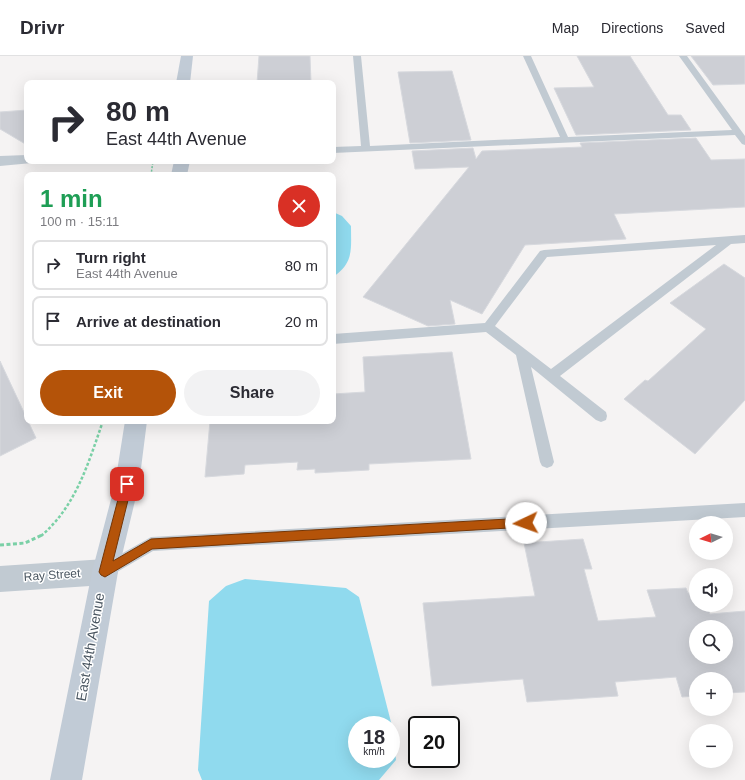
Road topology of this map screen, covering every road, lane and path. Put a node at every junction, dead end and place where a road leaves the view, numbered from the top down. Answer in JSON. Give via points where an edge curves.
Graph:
{"nodes":[{"id":1,"x":187,"y":56,"type":"edge"},
{"id":2,"x":357,"y":56,"type":"edge"},
{"id":3,"x":527,"y":56,"type":"edge"},
{"id":4,"x":683,"y":56,"type":"edge"},
{"id":5,"x":183,"y":80,"type":"edge"},
{"id":6,"x":737,"y":132,"type":"junction"},
{"id":7,"x":565,"y":139,"type":"junction"},
{"id":8,"x":745,"y":142,"type":"edge"},
{"id":9,"x":366,"y":148,"type":"junction"},
{"id":10,"x":336,"y":150,"type":"edge"},
{"id":11,"x":24,"y":160,"type":"edge"},
{"id":12,"x":0,"y":161,"type":"edge"},
{"id":13,"x":745,"y":239,"type":"edge"},
{"id":14,"x":729,"y":240,"type":"junction"},
{"id":15,"x":488,"y":327,"type":"junction"},
{"id":16,"x":336,"y":339,"type":"edge"},
{"id":17,"x":521,"y":353,"type":"junction"},
{"id":18,"x":551,"y":376,"type":"junction"},
{"id":19,"x":601,"y":416,"type":"dead end"},
{"id":20,"x":102,"y":424,"type":"edge"},
{"id":21,"x":136,"y":424,"type":"edge"},
{"id":22,"x":547,"y":462,"type":"dead end"},
{"id":23,"x":745,"y":510,"type":"edge"},
{"id":24,"x":0,"y":545,"type":"edge"},
{"id":25,"x":105,"y":572,"type":"junction"},
{"id":26,"x":0,"y":579,"type":"edge"},
{"id":27,"x":66,"y":780,"type":"edge"}],
"edges":[{"from":1,"to":5,"type":"street"},
{"from":2,"to":9,"type":"lane"},
{"from":3,"to":7,"type":"lane"},
{"from":4,"to":6,"type":"lane"},
{"from":6,"to":7,"type":"lane"},
{"from":6,"to":8,"type":"lane"},
{"from":7,"to":9,"type":"lane"},
{"from":9,"to":10,"type":"lane"},
{"from":11,"to":12,"type":"street"},
{"from":13,"to":14,"type":"lane"},
{"from":14,"to":15,"type":"lane","via":[[544,254]]},
{"from":14,"to":18,"type":"lane"},
{"from":15,"to":16,"type":"lane"},
{"from":15,"to":17,"type":"lane"},
{"from":17,"to":18,"type":"lane"},
{"from":17,"to":22,"type":"lane"},
{"from":18,"to":19,"type":"lane"},
{"from":20,"to":24,"type":"path","via":[[74,497],[58,521],[45,534],[26,543]]},
{"from":21,"to":25,"type":"street","name":"East 44th Avenue","via":[[127,484]]},
{"from":23,"to":25,"type":"lane","via":[[151,544]]},
{"from":25,"to":26,"type":"street","name":"Ray Street"},
{"from":25,"to":27,"type":"street","name":"East 44th Avenue"}]}
